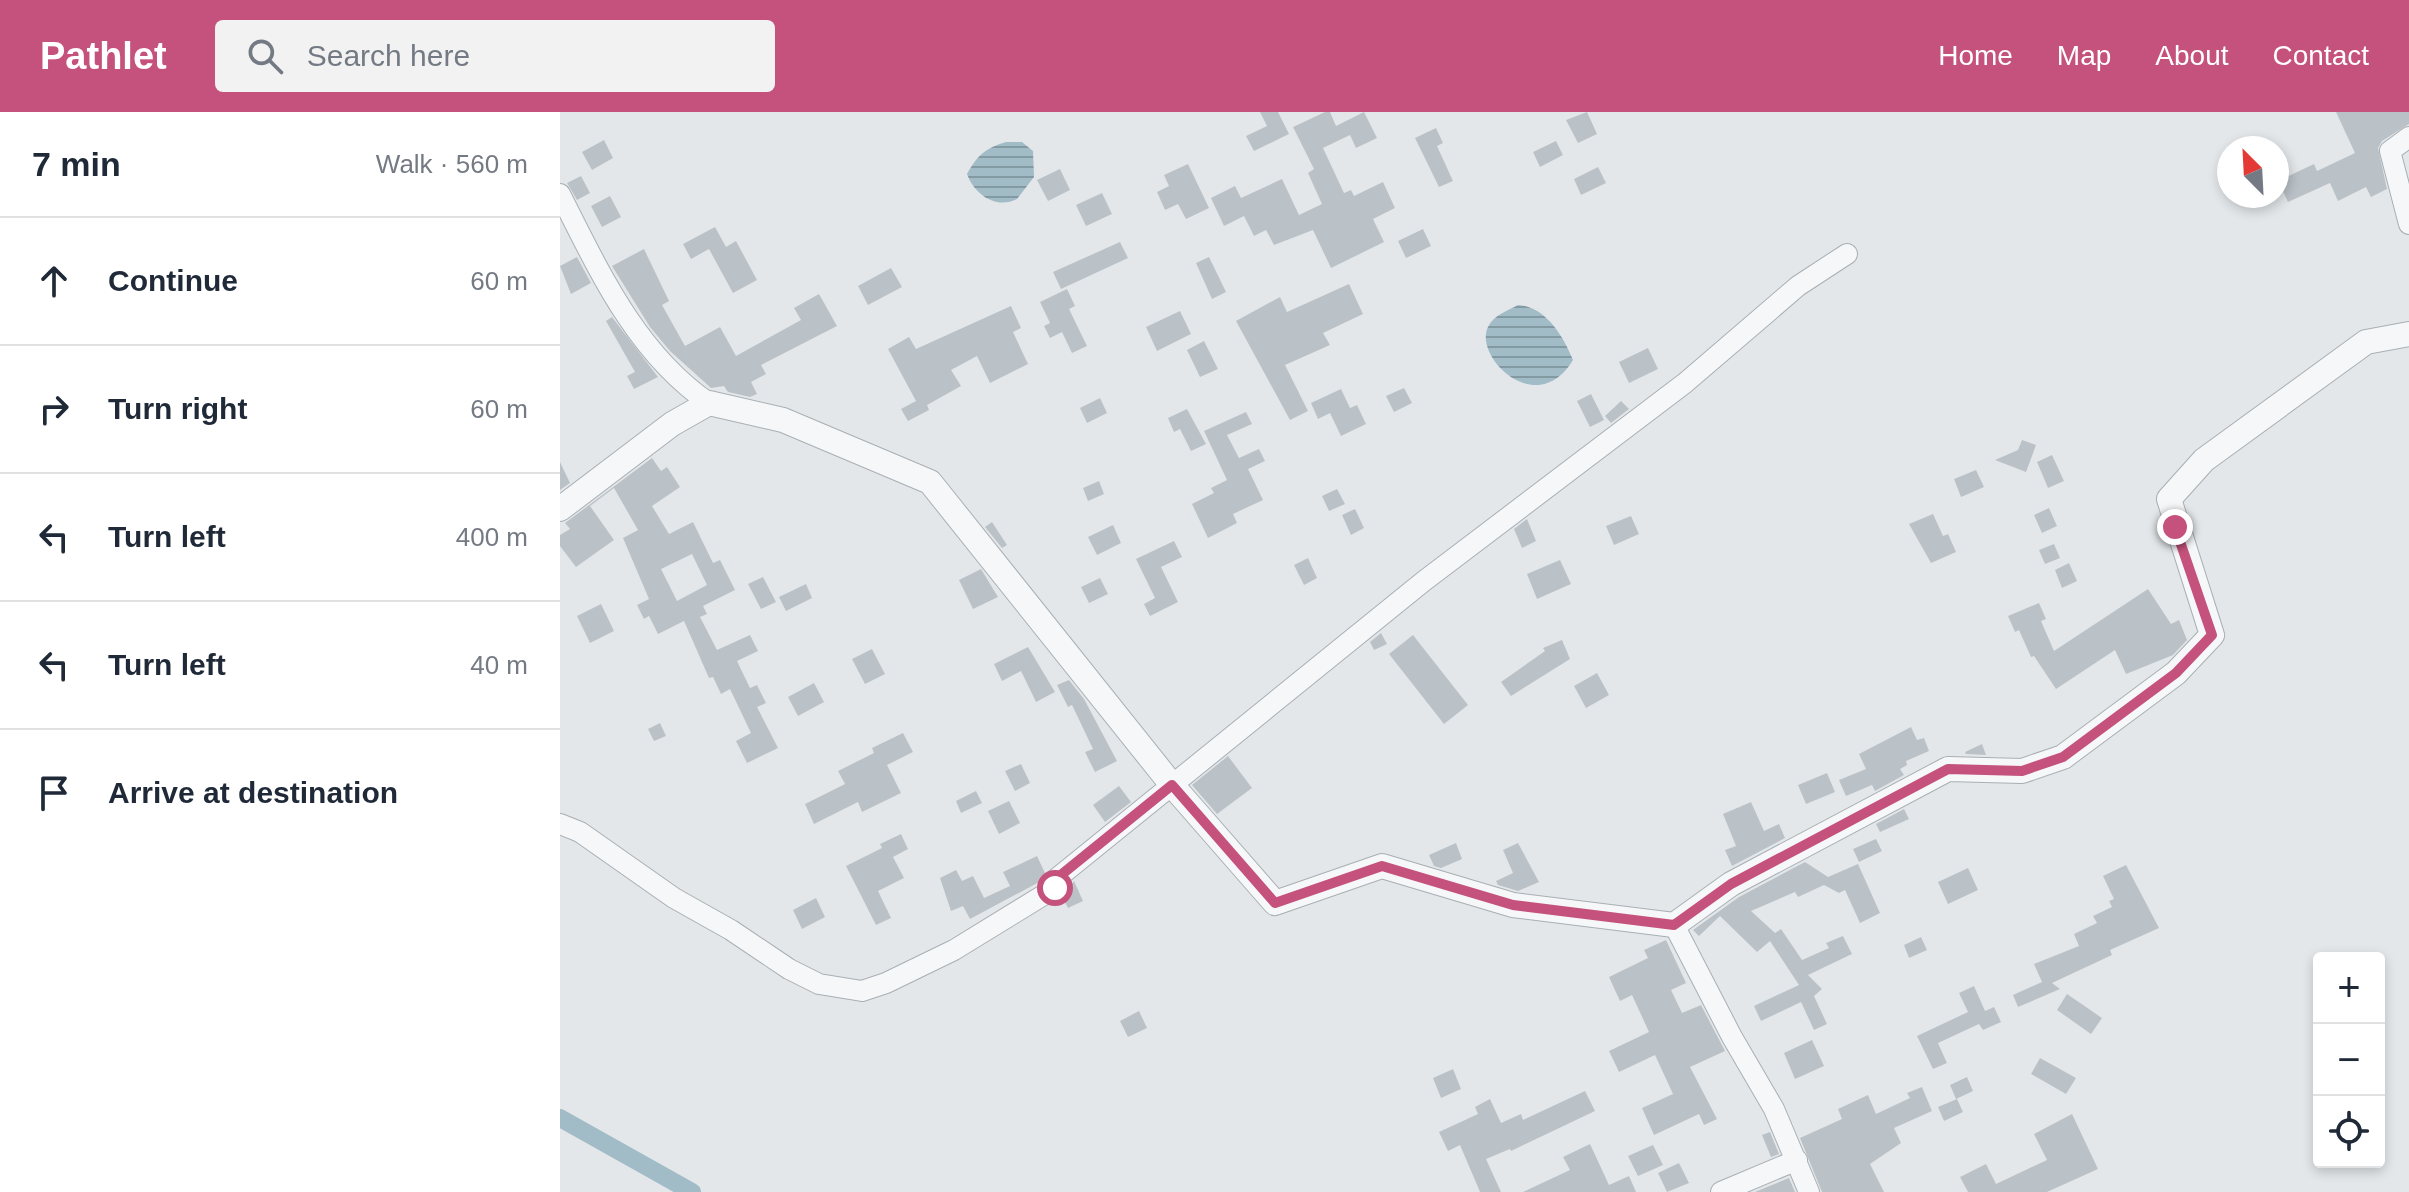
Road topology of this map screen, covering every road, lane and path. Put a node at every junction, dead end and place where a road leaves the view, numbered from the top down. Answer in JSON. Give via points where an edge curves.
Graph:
{"nodes":[{"id":1,"x":2409,"y":137,"type":"edge"},
{"id":2,"x":560,"y":194,"type":"edge"},
{"id":3,"x":2409,"y":224,"type":"edge"},
{"id":4,"x":1847,"y":254,"type":"dead end"},
{"id":5,"x":2409,"y":334,"type":"edge"},
{"id":6,"x":709,"y":403,"type":"junction"},
{"id":7,"x":560,"y":509,"type":"edge"},
{"id":8,"x":1172,"y":785,"type":"junction"},
{"id":9,"x":560,"y":824,"type":"edge"},
{"id":10,"x":1674,"y":925,"type":"junction"},
{"id":11,"x":1797,"y":1160,"type":"junction"},
{"id":12,"x":1721,"y":1192,"type":"edge"},
{"id":13,"x":1809,"y":1192,"type":"edge"}],
"edges":[{"from":1,"to":3,"type":"street","via":[[2390,151]]},
{"from":2,"to":6,"type":"street","via":[[594,265],[652,354]]},
{"from":4,"to":8,"type":"street","via":[[1798,286],[1685,383],[1435,573]]},
{"from":5,"to":10,"type":"street","via":[[2366,342],[2204,460],[2169,499],[2212,635],[2176,673],[2063,757],[2022,771],[1948,769],[1731,884]]},
{"from":6,"to":7,"type":"street","via":[[672,424]]},
{"from":6,"to":8,"type":"street","via":[[783,420],[930,482]]},
{"from":8,"to":9,"type":"street","via":[[1056,879],[1055,888],[954,950],[862,991],[819,984],[789,969]]},
{"from":8,"to":10,"type":"street","via":[[1275,903],[1382,866],[1513,905]]},
{"from":10,"to":11,"type":"street"},
{"from":11,"to":12,"type":"street"},
{"from":11,"to":13,"type":"street"}]}
